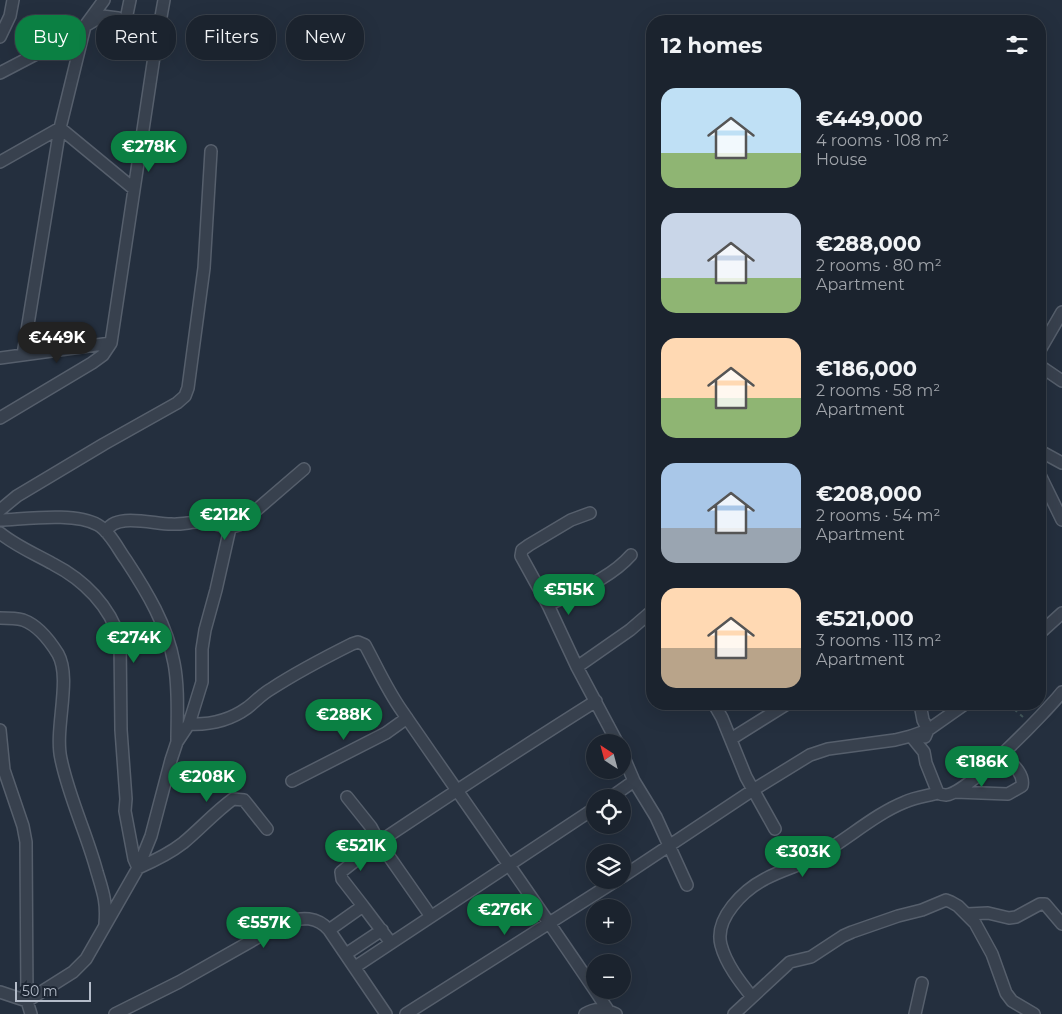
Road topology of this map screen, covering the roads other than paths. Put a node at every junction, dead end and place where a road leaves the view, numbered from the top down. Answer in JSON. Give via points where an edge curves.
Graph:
{"nodes":[{"id":1,"x":13,"y":0,"type":"edge"},
{"id":2,"x":104,"y":0,"type":"edge"},
{"id":3,"x":130,"y":0,"type":"edge"},
{"id":4,"x":164,"y":0,"type":"edge"},
{"id":5,"x":5,"y":14,"type":"edge"},
{"id":6,"x":127,"y":15,"type":"edge"},
{"id":7,"x":86,"y":25,"type":"edge"},
{"id":8,"x":0,"y":36,"type":"edge"},
{"id":9,"x":25,"y":60,"type":"edge"},
{"id":10,"x":77,"y":60,"type":"edge"},
{"id":11,"x":0,"y":74,"type":"edge"},
{"id":12,"x":60,"y":128,"type":"junction"},
{"id":13,"x":211,"y":151,"type":"dead end"},
{"id":14,"x":0,"y":162,"type":"edge"},
{"id":15,"x":134,"y":189,"type":"junction"},
{"id":16,"x":1062,"y":312,"type":"edge"},
{"id":17,"x":1046,"y":340,"type":"edge"},
{"id":18,"x":111,"y":343,"type":"junction"},
{"id":19,"x":23,"y":355,"type":"junction"},
{"id":20,"x":0,"y":358,"type":"edge"},
{"id":21,"x":1046,"y":370,"type":"edge"},
{"id":22,"x":1062,"y":381,"type":"edge"},
{"id":23,"x":0,"y":418,"type":"edge"},
{"id":24,"x":1046,"y":454,"type":"edge"},
{"id":25,"x":1062,"y":463,"type":"edge"},
{"id":26,"x":304,"y":469,"type":"dead end"},
{"id":27,"x":1046,"y":487,"type":"edge"},
{"id":28,"x":0,"y":510,"type":"edge"},
{"id":29,"x":590,"y":513,"type":"dead end"},
{"id":30,"x":0,"y":520,"type":"edge"},
{"id":31,"x":1062,"y":520,"type":"edge"},
{"id":32,"x":230,"y":528,"type":"junction"},
{"id":33,"x":106,"y":532,"type":"junction"},
{"id":34,"x":0,"y":533,"type":"edge"},
{"id":35,"x":631,"y":555,"type":"dead end"},
{"id":36,"x":548,"y":605,"type":"junction"},
{"id":37,"x":1062,"y":613,"type":"edge"},
{"id":38,"x":646,"y":616,"type":"edge"},
{"id":39,"x":0,"y":618,"type":"edge"},
{"id":40,"x":1046,"y":628,"type":"edge"},
{"id":41,"x":577,"y":667,"type":"junction"},
{"id":42,"x":1062,"y":692,"type":"edge"},
{"id":43,"x":596,"y":701,"type":"junction"},
{"id":44,"x":717,"y":710,"type":"edge"},
{"id":45,"x":778,"y":710,"type":"edge"},
{"id":46,"x":921,"y":710,"type":"edge"},
{"id":47,"x":956,"y":710,"type":"edge"},
{"id":48,"x":407,"y":718,"type":"junction"},
{"id":49,"x":189,"y":724,"type":"junction"},
{"id":50,"x":0,"y":730,"type":"edge"},
{"id":51,"x":928,"y":730,"type":"junction"},
{"id":52,"x":614,"y":734,"type":"edge"},
{"id":53,"x":911,"y":736,"type":"junction"},
{"id":54,"x":731,"y":738,"type":"junction"},
{"id":55,"x":178,"y":742,"type":"junction"},
{"id":56,"x":924,"y":752,"type":"junction"},
{"id":57,"x":1002,"y":754,"type":"junction"},
{"id":58,"x":631,"y":773,"type":"edge"},
{"id":59,"x":634,"y":780,"type":"junction"},
{"id":60,"x":292,"y":782,"type":"dead end"},
{"id":61,"x":622,"y":789,"type":"edge"},
{"id":62,"x":753,"y":790,"type":"junction"},
{"id":63,"x":457,"y":792,"type":"junction"},
{"id":64,"x":955,"y":792,"type":"junction"},
{"id":65,"x":938,"y":793,"type":"junction"},
{"id":66,"x":347,"y":797,"type":"dead end"},
{"id":67,"x":586,"y":814,"type":"edge"},
{"id":68,"x":267,"y":829,"type":"dead end"},
{"id":69,"x":775,"y":829,"type":"dead end"},
{"id":70,"x":379,"y":842,"type":"junction"},
{"id":71,"x":668,"y":847,"type":"junction"},
{"id":72,"x":509,"y":865,"type":"junction"},
{"id":73,"x":138,"y":868,"type":"junction"},
{"id":74,"x":631,"y":871,"type":"edge"},
{"id":75,"x":687,"y":886,"type":"dead end"},
{"id":76,"x":603,"y":889,"type":"edge"},
{"id":77,"x":363,"y":906,"type":"junction"},
{"id":78,"x":967,"y":914,"type":"junction"},
{"id":79,"x":430,"y":915,"type":"junction"},
{"id":80,"x":550,"y":924,"type":"junction"},
{"id":81,"x":1062,"y":924,"type":"edge"},
{"id":82,"x":105,"y":927,"type":"junction"},
{"id":83,"x":329,"y":930,"type":"junction"},
{"id":84,"x":382,"y":930,"type":"junction"},
{"id":85,"x":391,"y":943,"type":"junction"},
{"id":86,"x":346,"y":954,"type":"junction"},
{"id":87,"x":355,"y":966,"type":"junction"},
{"id":88,"x":922,"y":983,"type":"dead end"},
{"id":89,"x":0,"y":992,"type":"edge"},
{"id":90,"x":752,"y":997,"type":"junction"},
{"id":91,"x":28,"y":1001,"type":"junction"},
{"id":92,"x":612,"y":1012,"type":"edge"},
{"id":93,"x":31,"y":1014,"type":"edge"},
{"id":94,"x":115,"y":1014,"type":"edge"},
{"id":95,"x":386,"y":1014,"type":"edge"},
{"id":96,"x":406,"y":1014,"type":"edge"},
{"id":97,"x":585,"y":1014,"type":"edge"},
{"id":98,"x":734,"y":1014,"type":"edge"},
{"id":99,"x":915,"y":1014,"type":"edge"},
{"id":100,"x":1034,"y":1014,"type":"edge"}],
"edges":[{"from":1,"to":5,"type":"street"},
{"from":2,"to":7,"type":"street"},
{"from":3,"to":6,"type":"street"},
{"from":4,"to":15,"type":"street"},
{"from":5,"to":8,"type":"street"},
{"from":9,"to":11,"type":"street"},
{"from":10,"to":12,"type":"street"},
{"from":12,"to":14,"type":"street"},
{"from":12,"to":15,"type":"street"},
{"from":12,"to":19,"type":"street"},
{"from":13,"to":28,"type":"street","via":[[204,268],[185,396]]},
{"from":15,"to":18,"type":"street"},
{"from":16,"to":17,"type":"street"},
{"from":18,"to":19,"type":"street"},
{"from":18,"to":23,"type":"street","via":[[92,364]]},
{"from":19,"to":20,"type":"street"},
{"from":21,"to":22,"type":"street"},
{"from":24,"to":25,"type":"street"},
{"from":26,"to":32,"type":"street","via":[[239,525]]},
{"from":27,"to":31,"type":"street"},
{"from":29,"to":36,"type":"street","via":[[522,550],[521,556]]},
{"from":30,"to":33,"type":"street","via":[[74,518],[98,525]]},
{"from":32,"to":33,"type":"street","via":[[205,522],[117,521]]},
{"from":32,"to":49,"type":"street","via":[[205,630],[202,682]]},
{"from":33,"to":55,"type":"street","via":[[153,603],[166,632],[174,663]]},
{"from":34,"to":73,"type":"street","via":[[84,586],[106,609],[117,629],[120,640],[125,811]]},
{"from":35,"to":36,"type":"street","via":[[611,573]]},
{"from":36,"to":41,"type":"street"},
{"from":37,"to":40,"type":"street"},
{"from":38,"to":41,"type":"street"},
{"from":39,"to":82,"type":"street","via":[[22,620],[36,627],[58,655],[63,670],[58,743],[60,758],[106,899]]},
{"from":41,"to":43,"type":"street"},
{"from":42,"to":57,"type":"street"},
{"from":43,"to":52,"type":"street"},
{"from":43,"to":63,"type":"street"},
{"from":44,"to":54,"type":"street"},
{"from":45,"to":54,"type":"street"},
{"from":46,"to":51,"type":"street"},
{"from":47,"to":51,"type":"street"},
{"from":48,"to":49,"type":"street","via":[[365,645],[358,642],[316,662],[226,720]]},
{"from":48,"to":60,"type":"street","via":[[386,733]]},
{"from":48,"to":63,"type":"street"},
{"from":49,"to":55,"type":"street"},
{"from":50,"to":91,"type":"street","via":[[4,770],[26,842]]},
{"from":51,"to":53,"type":"street"},
{"from":51,"to":56,"type":"street"},
{"from":53,"to":56,"type":"street"},
{"from":53,"to":62,"type":"street","via":[[820,751]]},
{"from":54,"to":62,"type":"street"},
{"from":55,"to":73,"type":"street","via":[[152,836]]},
{"from":56,"to":65,"type":"street"},
{"from":57,"to":64,"type":"street"},
{"from":57,"to":64,"type":"street","via":[[1019,772],[1022,786],[1008,794]]},
{"from":58,"to":59,"type":"street"},
{"from":59,"to":61,"type":"street"},
{"from":59,"to":71,"type":"street","via":[[656,817]]},
{"from":62,"to":69,"type":"street"},
{"from":62,"to":71,"type":"street"},
{"from":63,"to":70,"type":"street"},
{"from":63,"to":72,"type":"street"},
{"from":64,"to":65,"type":"street"},
{"from":65,"to":90,"type":"street","via":[[905,802],[808,862],[765,878],[731,907],[721,931],[721,944],[739,980]]},
{"from":66,"to":70,"type":"street"},
{"from":67,"to":72,"type":"street"},
{"from":68,"to":73,"type":"street","via":[[244,800],[233,799],[182,844]]},
{"from":70,"to":77,"type":"street","via":[[341,872],[342,879]]},
{"from":70,"to":79,"type":"street"},
{"from":71,"to":74,"type":"street"},
{"from":71,"to":75,"type":"street"},
{"from":72,"to":79,"type":"street"},
{"from":72,"to":80,"type":"street"},
{"from":73,"to":82,"type":"street"},
{"from":76,"to":80,"type":"street"},
{"from":77,"to":83,"type":"street"},
{"from":77,"to":84,"type":"street"},
{"from":78,"to":81,"type":"street","via":[[1016,917],[1045,904]]},
{"from":78,"to":90,"type":"street","via":[[946,900],[852,932],[811,957],[790,962]]},
{"from":78,"to":100,"type":"street","via":[[992,954],[1006,993],[1012,1001]]},
{"from":79,"to":85,"type":"street"},
{"from":80,"to":92,"type":"street"},
{"from":80,"to":96,"type":"street"},
{"from":82,"to":91,"type":"street","via":[[80,966]]},
{"from":83,"to":86,"type":"street"},
{"from":83,"to":94,"type":"street","via":[[323,923],[306,918],[285,922]]},
{"from":84,"to":85,"type":"street"},
{"from":84,"to":86,"type":"street"},
{"from":85,"to":87,"type":"street"},
{"from":86,"to":87,"type":"street"},
{"from":87,"to":95,"type":"street"},
{"from":88,"to":99,"type":"street"},
{"from":89,"to":91,"type":"street"},
{"from":90,"to":98,"type":"street"},
{"from":91,"to":93,"type":"street"},
{"from":92,"to":97,"type":"street","via":[[595,1009]]}]}
